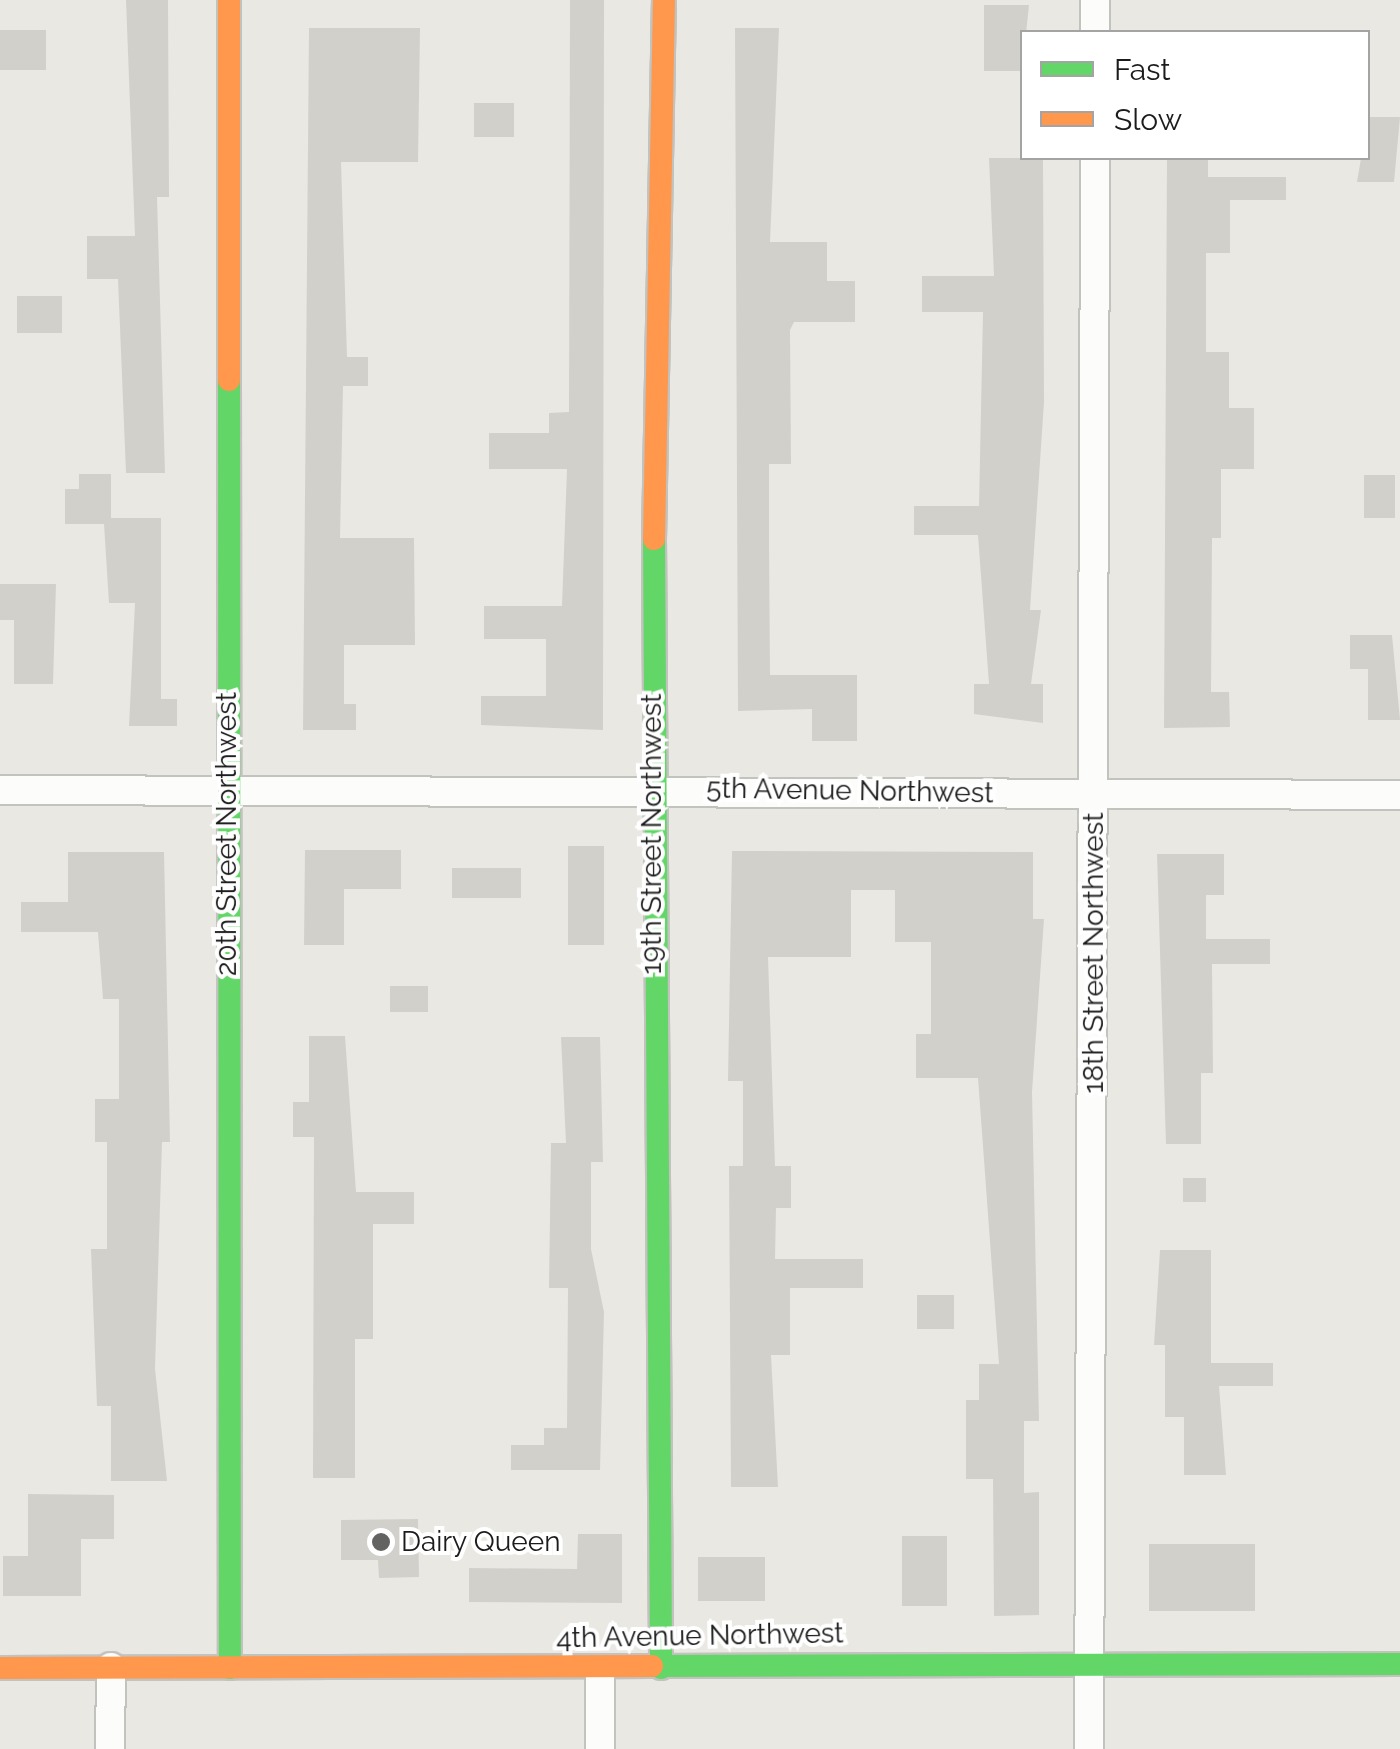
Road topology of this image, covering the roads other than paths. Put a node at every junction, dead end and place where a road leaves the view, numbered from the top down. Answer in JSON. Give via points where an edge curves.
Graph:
{"nodes":[{"id":1,"x":229,"y":0,"type":"edge"},
{"id":2,"x":664,"y":0,"type":"edge"},
{"id":3,"x":1094,"y":0,"type":"edge"},
{"id":4,"x":1095,"y":30,"type":"edge"},
{"id":5,"x":1095,"y":160,"type":"edge"},
{"id":6,"x":229,"y":787,"type":"junction"},
{"id":7,"x":650,"y":788,"type":"junction"},
{"id":8,"x":0,"y":790,"type":"edge"},
{"id":9,"x":1096,"y":793,"type":"junction"},
{"id":10,"x":1400,"y":795,"type":"edge"},
{"id":11,"x":1400,"y":1664,"type":"edge"},
{"id":12,"x":1088,"y":1665,"type":"junction"},
{"id":13,"x":111,"y":1667,"type":"junction"},
{"id":14,"x":0,"y":1668,"type":"edge"},
{"id":15,"x":230,"y":1668,"type":"junction"},
{"id":16,"x":662,"y":1668,"type":"junction"},
{"id":17,"x":600,"y":1670,"type":"junction"},
{"id":18,"x":110,"y":1749,"type":"edge"},
{"id":19,"x":600,"y":1749,"type":"edge"},
{"id":20,"x":1089,"y":1749,"type":"edge"}],
"edges":[{"from":1,"to":6,"type":"street","name":"20th Street Northwest"},
{"from":2,"to":7,"type":"street","name":"19th Street Northwest"},
{"from":3,"to":4,"type":"street"},
{"from":5,"to":9,"type":"street","name":"18th Street Northwest"},
{"from":6,"to":7,"type":"street","name":"5th Avenue Northwest"},
{"from":6,"to":8,"type":"street","name":"5th Avenue Northwest"},
{"from":6,"to":15,"type":"street","name":"20th Street Northwest"},
{"from":7,"to":9,"type":"street","name":"5th Avenue Northwest"},
{"from":7,"to":16,"type":"street","name":"19th Street Northwest"},
{"from":9,"to":10,"type":"street","name":"5th Avenue Northwest"},
{"from":9,"to":12,"type":"street","name":"18th Street Northwest"},
{"from":11,"to":12,"type":"street","name":"4th Avenue Northwest"},
{"from":12,"to":16,"type":"street","name":"4th Avenue Northwest"},
{"from":12,"to":20,"type":"street","name":"18th Street Northwest"},
{"from":13,"to":14,"type":"street","name":"4th Avenue Northwest"},
{"from":13,"to":15,"type":"street","name":"4th Avenue Northwest"},
{"from":13,"to":18,"type":"street"},
{"from":15,"to":17,"type":"street","name":"4th Avenue Northwest"},
{"from":16,"to":17,"type":"street","name":"4th Avenue Northwest"},
{"from":17,"to":19,"type":"street"}]}
